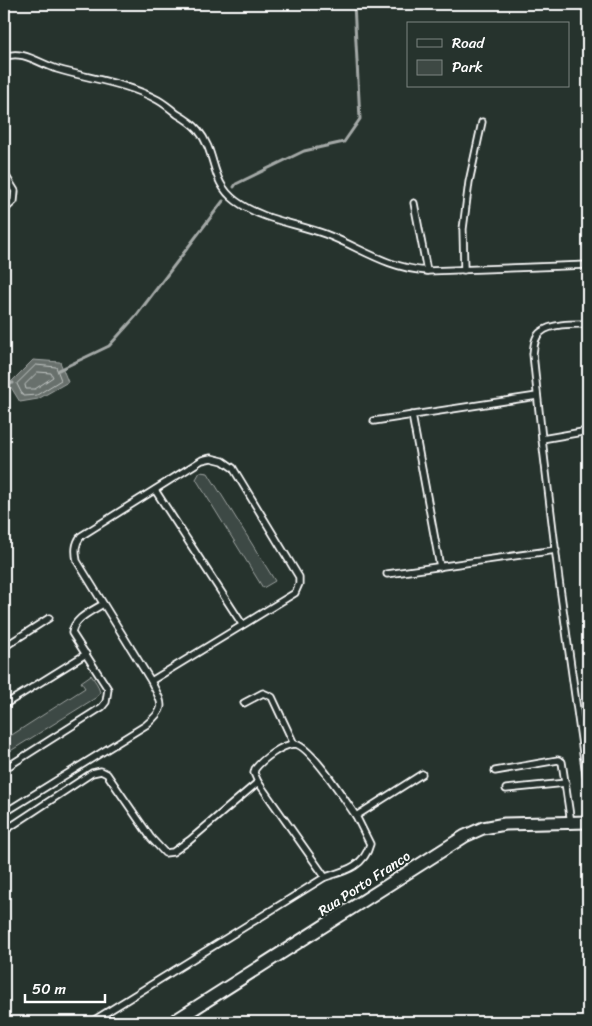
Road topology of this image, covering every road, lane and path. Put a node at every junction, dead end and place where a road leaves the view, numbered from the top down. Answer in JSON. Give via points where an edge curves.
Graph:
{"nodes":[{"id":1,"x":4,"y":57,"type":"edge"},
{"id":2,"x":482,"y":122,"type":"dead end"},
{"id":3,"x":4,"y":173,"type":"edge"},
{"id":4,"x":414,"y":202,"type":"dead end"},
{"id":5,"x":4,"y":210,"type":"edge"},
{"id":6,"x":588,"y":265,"type":"edge"},
{"id":7,"x":464,"y":270,"type":"junction"},
{"id":8,"x":427,"y":271,"type":"junction"},
{"id":9,"x":588,"y":324,"type":"edge"},
{"id":10,"x":537,"y":396,"type":"junction"},
{"id":11,"x":412,"y":415,"type":"junction"},
{"id":12,"x":374,"y":421,"type":"dead end"},
{"id":13,"x":588,"y":432,"type":"edge"},
{"id":14,"x":542,"y":439,"type":"junction"},
{"id":15,"x":156,"y":490,"type":"junction"},
{"id":16,"x":556,"y":550,"type":"junction"},
{"id":17,"x":440,"y":567,"type":"junction"},
{"id":18,"x":386,"y":574,"type":"dead end"},
{"id":19,"x":103,"y":604,"type":"junction"},
{"id":20,"x":49,"y":618,"type":"dead end"},
{"id":21,"x":242,"y":624,"type":"junction"},
{"id":22,"x":4,"y":647,"type":"edge"},
{"id":23,"x":86,"y":654,"type":"junction"},
{"id":24,"x":151,"y":681,"type":"junction"},
{"id":25,"x":244,"y":703,"type":"dead end"},
{"id":26,"x":4,"y":705,"type":"edge"},
{"id":27,"x":294,"y":744,"type":"junction"},
{"id":28,"x":4,"y":769,"type":"edge"},
{"id":29,"x":495,"y":772,"type":"dead end"},
{"id":30,"x":422,"y":774,"type":"dead end"},
{"id":31,"x":258,"y":782,"type":"junction"},
{"id":32,"x":566,"y":783,"type":"junction"},
{"id":33,"x":506,"y":789,"type":"dead end"},
{"id":34,"x":588,"y":789,"type":"edge"},
{"id":35,"x":4,"y":813,"type":"edge"},
{"id":36,"x":356,"y":816,"type":"junction"},
{"id":37,"x":588,"y":822,"type":"edge"},
{"id":38,"x":570,"y":823,"type":"junction"},
{"id":39,"x":4,"y":831,"type":"edge"},
{"id":40,"x":325,"y":877,"type":"junction"},
{"id":41,"x":90,"y":1022,"type":"edge"},
{"id":42,"x":173,"y":1022,"type":"edge"}],
"edges":[{"from":1,"to":8,"type":"lane","via":[[24,56],[158,100],[196,128],[207,143],[222,188],[236,201],[284,223],[325,234],[392,264]]},
{"from":2,"to":7,"type":"lane","via":[[465,210]]},
{"from":3,"to":5,"type":"lane","via":[[15,191],[14,200]]},
{"from":4,"to":8,"type":"lane"},
{"from":6,"to":7,"type":"lane"},
{"from":7,"to":8,"type":"lane"},
{"from":9,"to":10,"type":"lane","via":[[552,327],[540,332],[533,354]]},
{"from":10,"to":11,"type":"lane"},
{"from":10,"to":14,"type":"lane"},
{"from":11,"to":12,"type":"lane"},
{"from":11,"to":17,"type":"lane"},
{"from":13,"to":14,"type":"lane"},
{"from":14,"to":16,"type":"lane"},
{"from":15,"to":19,"type":"lane","via":[[81,536],[77,542],[77,561]]},
{"from":15,"to":21,"type":"lane"},
{"from":15,"to":21,"type":"lane","via":[[202,460],[212,458],[233,468],[299,577],[295,592]]},
{"from":16,"to":17,"type":"lane"},
{"from":16,"to":34,"type":"lane"},
{"from":17,"to":18,"type":"lane"},
{"from":19,"to":23,"type":"lane","via":[[73,628],[72,633]]},
{"from":19,"to":24,"type":"lane"},
{"from":20,"to":22,"type":"lane"},
{"from":21,"to":24,"type":"lane"},
{"from":23,"to":26,"type":"lane"},
{"from":23,"to":28,"type":"lane","via":[[108,689],[102,708]]},
{"from":24,"to":35,"type":"lane","via":[[160,700],[159,714]]},
{"from":25,"to":27,"type":"lane","via":[[263,694],[272,697]]},
{"from":27,"to":31,"type":"lane","via":[[280,749],[258,766],[254,773]]},
{"from":27,"to":36,"type":"lane","via":[[304,748],[316,760]]},
{"from":29,"to":32,"type":"lane","via":[[558,760],[562,762]]},
{"from":30,"to":36,"type":"lane"},
{"from":31,"to":39,"type":"lane","via":[[173,852],[165,853],[151,838],[101,770]]},
{"from":31,"to":40,"type":"lane"},
{"from":32,"to":33,"type":"lane"},
{"from":32,"to":38,"type":"lane"},
{"from":36,"to":40,"type":"lane","via":[[370,844],[368,853],[350,870]]},
{"from":37,"to":38,"type":"street","name":"Rua Porto Franco"},
{"from":38,"to":42,"type":"street","name":"Rua Porto Franco","via":[[505,824],[465,836]]},
{"from":40,"to":41,"type":"lane"}]}
